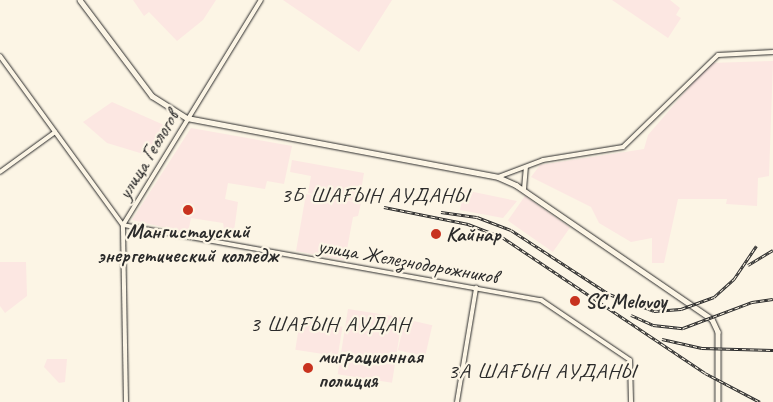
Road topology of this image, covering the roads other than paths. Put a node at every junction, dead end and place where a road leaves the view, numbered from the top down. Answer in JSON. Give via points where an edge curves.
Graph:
{"nodes":[{"id":1,"x":80,"y":0,"type":"edge"},
{"id":2,"x":262,"y":0,"type":"edge"},
{"id":3,"x":773,"y":52,"type":"edge"},
{"id":4,"x":0,"y":56,"type":"edge"},
{"id":5,"x":188,"y":118,"type":"junction"},
{"id":6,"x":55,"y":132,"type":"junction"},
{"id":7,"x":526,"y":168,"type":"junction"},
{"id":8,"x":0,"y":172,"type":"edge"},
{"id":9,"x":498,"y":177,"type":"junction"},
{"id":10,"x":524,"y":190,"type":"junction"},
{"id":11,"x":123,"y":225,"type":"junction"},
{"id":12,"x":476,"y":288,"type":"junction"},
{"id":13,"x":126,"y":402,"type":"edge"},
{"id":14,"x":457,"y":402,"type":"edge"},
{"id":15,"x":631,"y":402,"type":"edge"},
{"id":16,"x":718,"y":402,"type":"edge"}],
"edges":[{"from":1,"to":5,"type":"main road","via":[[152,96]]},
{"from":2,"to":5,"type":"street","name":"улица Геологов"},
{"from":3,"to":7,"type":"street","via":[[718,55],[623,148],[550,158]]},
{"from":4,"to":6,"type":"street"},
{"from":5,"to":9,"type":"main road"},
{"from":5,"to":11,"type":"street","name":"улица Геологов"},
{"from":6,"to":8,"type":"street"},
{"from":6,"to":11,"type":"street"},
{"from":7,"to":9,"type":"street"},
{"from":7,"to":10,"type":"street"},
{"from":9,"to":10,"type":"main road"},
{"from":10,"to":16,"type":"main road","via":[[712,319],[718,332]]},
{"from":11,"to":12,"type":"street","name":"улица Железнодорожников"},
{"from":11,"to":13,"type":"street","name":"улица Геологов"},
{"from":12,"to":14,"type":"street"},
{"from":12,"to":15,"type":"street","name":"улица Железнодорожников","via":[[541,300],[626,356],[632,366]]}]}
